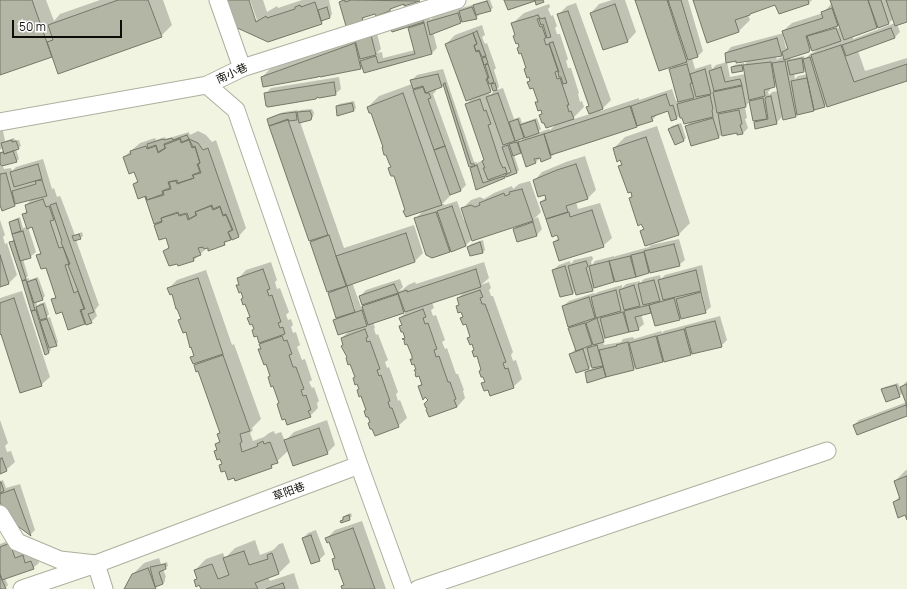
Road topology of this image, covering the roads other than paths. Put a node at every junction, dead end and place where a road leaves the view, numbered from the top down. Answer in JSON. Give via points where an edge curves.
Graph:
{"nodes":[{"id":1,"x":218,"y":0,"type":"edge"},
{"id":2,"x":458,"y":0,"type":"edge"},
{"id":3,"x":242,"y":68,"type":"junction"},
{"id":4,"x":207,"y":85,"type":"junction"},
{"id":5,"x":0,"y":122,"type":"edge"},
{"id":6,"x":827,"y":451,"type":"dead end"},
{"id":7,"x":359,"y":465,"type":"junction"},
{"id":8,"x":1,"y":518,"type":"edge"},
{"id":9,"x":96,"y":564,"type":"junction"},
{"id":10,"x":22,"y":589,"type":"edge"},
{"id":11,"x":104,"y":589,"type":"edge"},
{"id":12,"x":404,"y":589,"type":"edge"},
{"id":13,"x":418,"y":589,"type":"edge"}],
"edges":[{"from":1,"to":3,"type":"street"},
{"from":2,"to":3,"type":"street","name":"南小巷"},
{"from":3,"to":4,"type":"street","name":"南小巷"},
{"from":4,"to":5,"type":"street","name":"南小巷"},
{"from":4,"to":7,"type":"street","via":[[236,110]]},
{"from":6,"to":13,"type":"street"},
{"from":7,"to":9,"type":"street","name":"草阳巷"},
{"from":7,"to":12,"type":"street"},
{"from":8,"to":9,"type":"street","name":"草阳巷","via":[[17,542],[60,560]]},
{"from":9,"to":10,"type":"street","name":"草阳巷"},
{"from":9,"to":11,"type":"street"}]}
